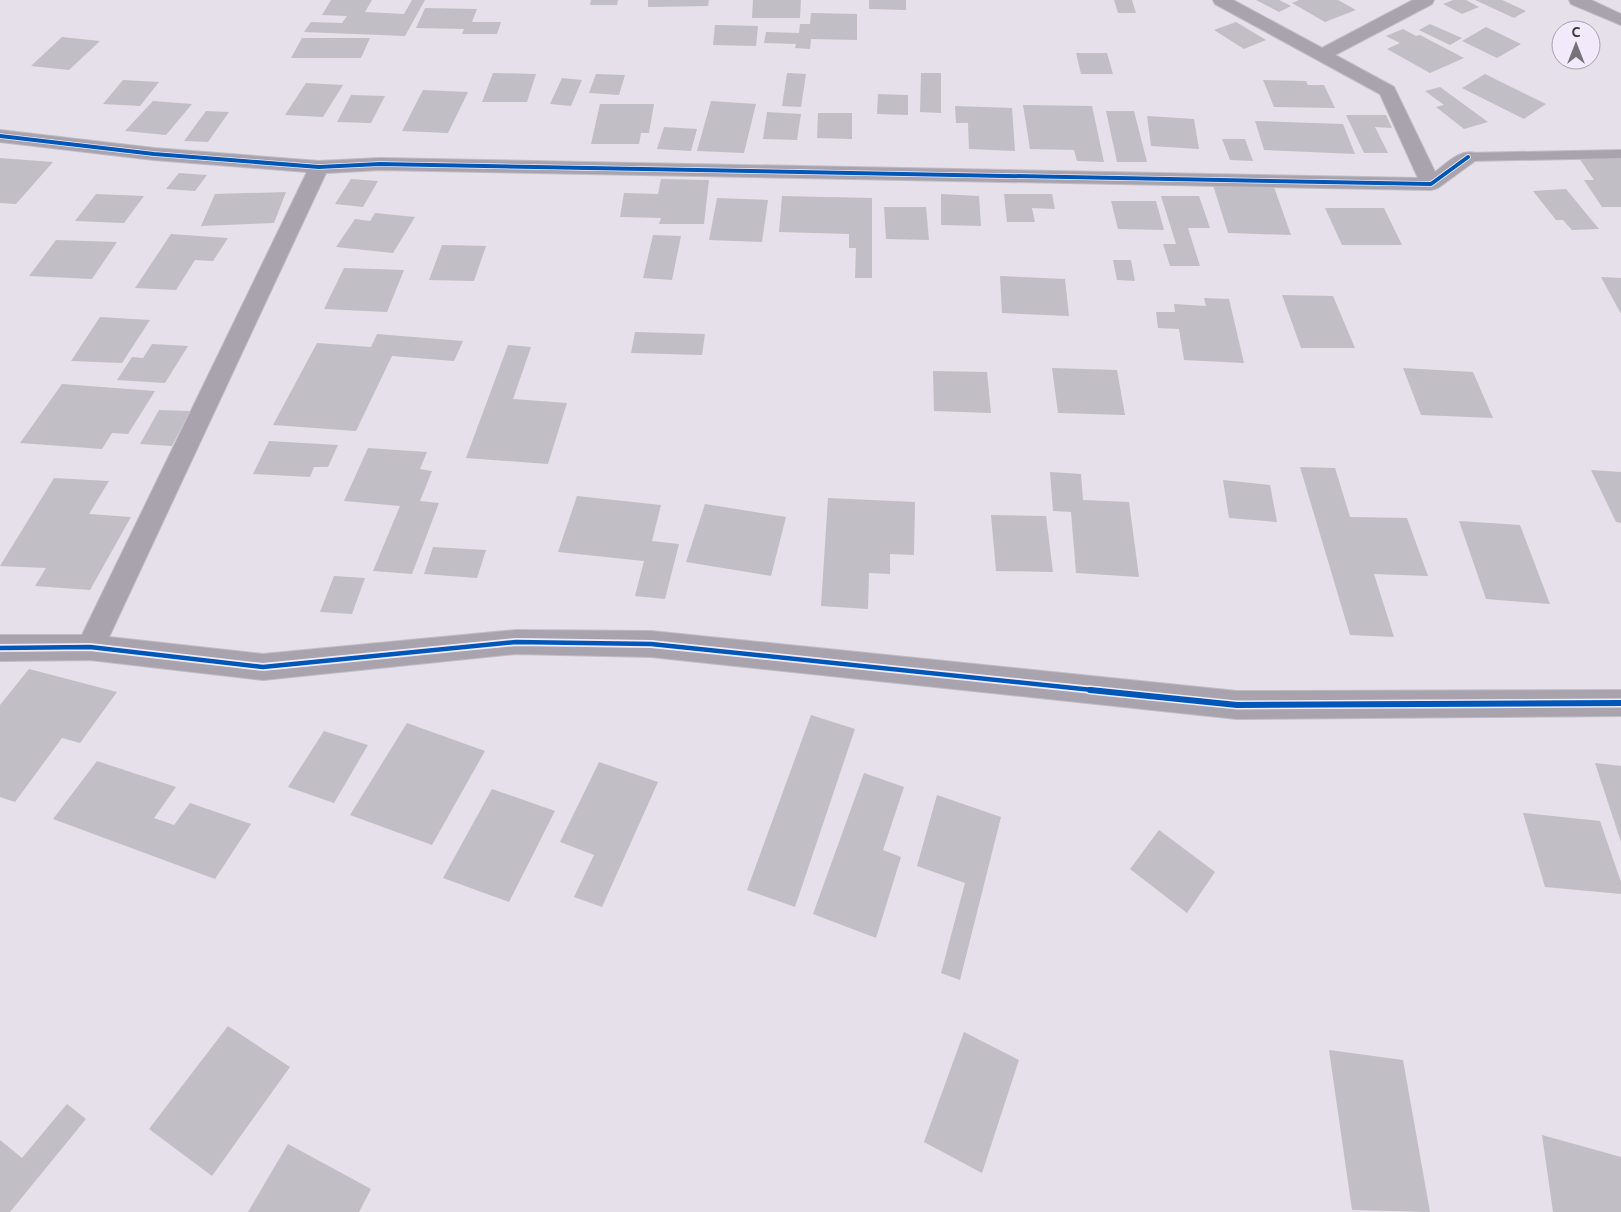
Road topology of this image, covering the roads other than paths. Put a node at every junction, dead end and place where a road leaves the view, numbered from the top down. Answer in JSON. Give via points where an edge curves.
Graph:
{"nodes":[{"id":1,"x":1221,"y":0,"type":"edge"},
{"id":2,"x":1426,"y":0,"type":"edge"},
{"id":3,"x":1577,"y":0,"type":"edge"},
{"id":4,"x":1621,"y":20,"type":"edge"},
{"id":5,"x":1321,"y":54,"type":"junction"},
{"id":6,"x":0,"y":136,"type":"edge"},
{"id":7,"x":1621,"y":154,"type":"edge"},
{"id":8,"x":1468,"y":157,"type":"joint"},
{"id":9,"x":319,"y":167,"type":"junction"},
{"id":10,"x":1431,"y":184,"type":"junction"},
{"id":11,"x":90,"y":647,"type":"junction"},
{"id":12,"x":0,"y":648,"type":"edge"},
{"id":13,"x":1621,"y":702,"type":"edge"}],
"edges":[{"from":1,"to":5,"type":"street"},
{"from":2,"to":5,"type":"street"},
{"from":3,"to":4,"type":"street"},
{"from":5,"to":10,"type":"street","via":[[1388,91]]},
{"from":6,"to":9,"type":"street","via":[[154,154]]},
{"from":7,"to":8,"type":"lane"},
{"from":8,"to":10,"type":"street"},
{"from":9,"to":10,"type":"street","via":[[390,164]]},
{"from":9,"to":11,"type":"street"},
{"from":11,"to":12,"type":"street"},
{"from":11,"to":13,"type":"street","via":[[264,667],[516,642],[651,644],[1237,705]]}]}
